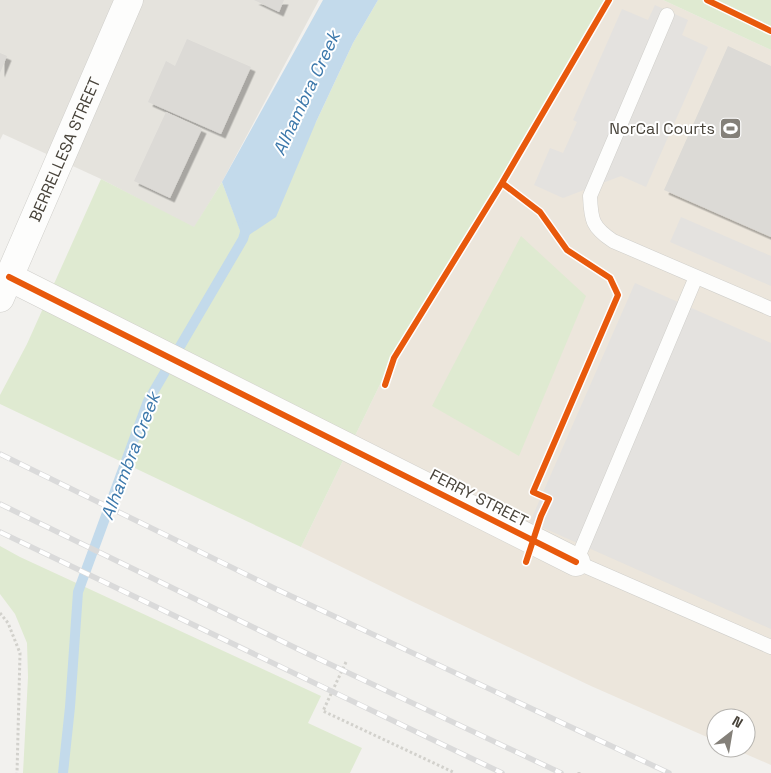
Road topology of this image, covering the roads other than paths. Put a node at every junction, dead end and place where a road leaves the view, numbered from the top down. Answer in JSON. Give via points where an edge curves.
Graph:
{"nodes":[{"id":1,"x":129,"y":0,"type":"edge"},
{"id":2,"x":667,"y":15,"type":"dead end"},
{"id":3,"x":696,"y":277,"type":"junction"},
{"id":4,"x":5,"y":288,"type":"edge"},
{"id":5,"x":771,"y":309,"type":"edge"},
{"id":6,"x":576,"y":562,"type":"junction"},
{"id":7,"x":771,"y":647,"type":"edge"}],
"edges":[{"from":1,"to":4,"type":"street","name":"BERRELLESA STREET"},
{"from":2,"to":3,"type":"lane","via":[[590,196],[591,217],[600,232],[613,241]]},
{"from":3,"to":5,"type":"lane"},
{"from":3,"to":6,"type":"lane"},
{"from":4,"to":6,"type":"street","name":"FERRY STREET","via":[[71,308]]},
{"from":6,"to":7,"type":"lane"}]}
